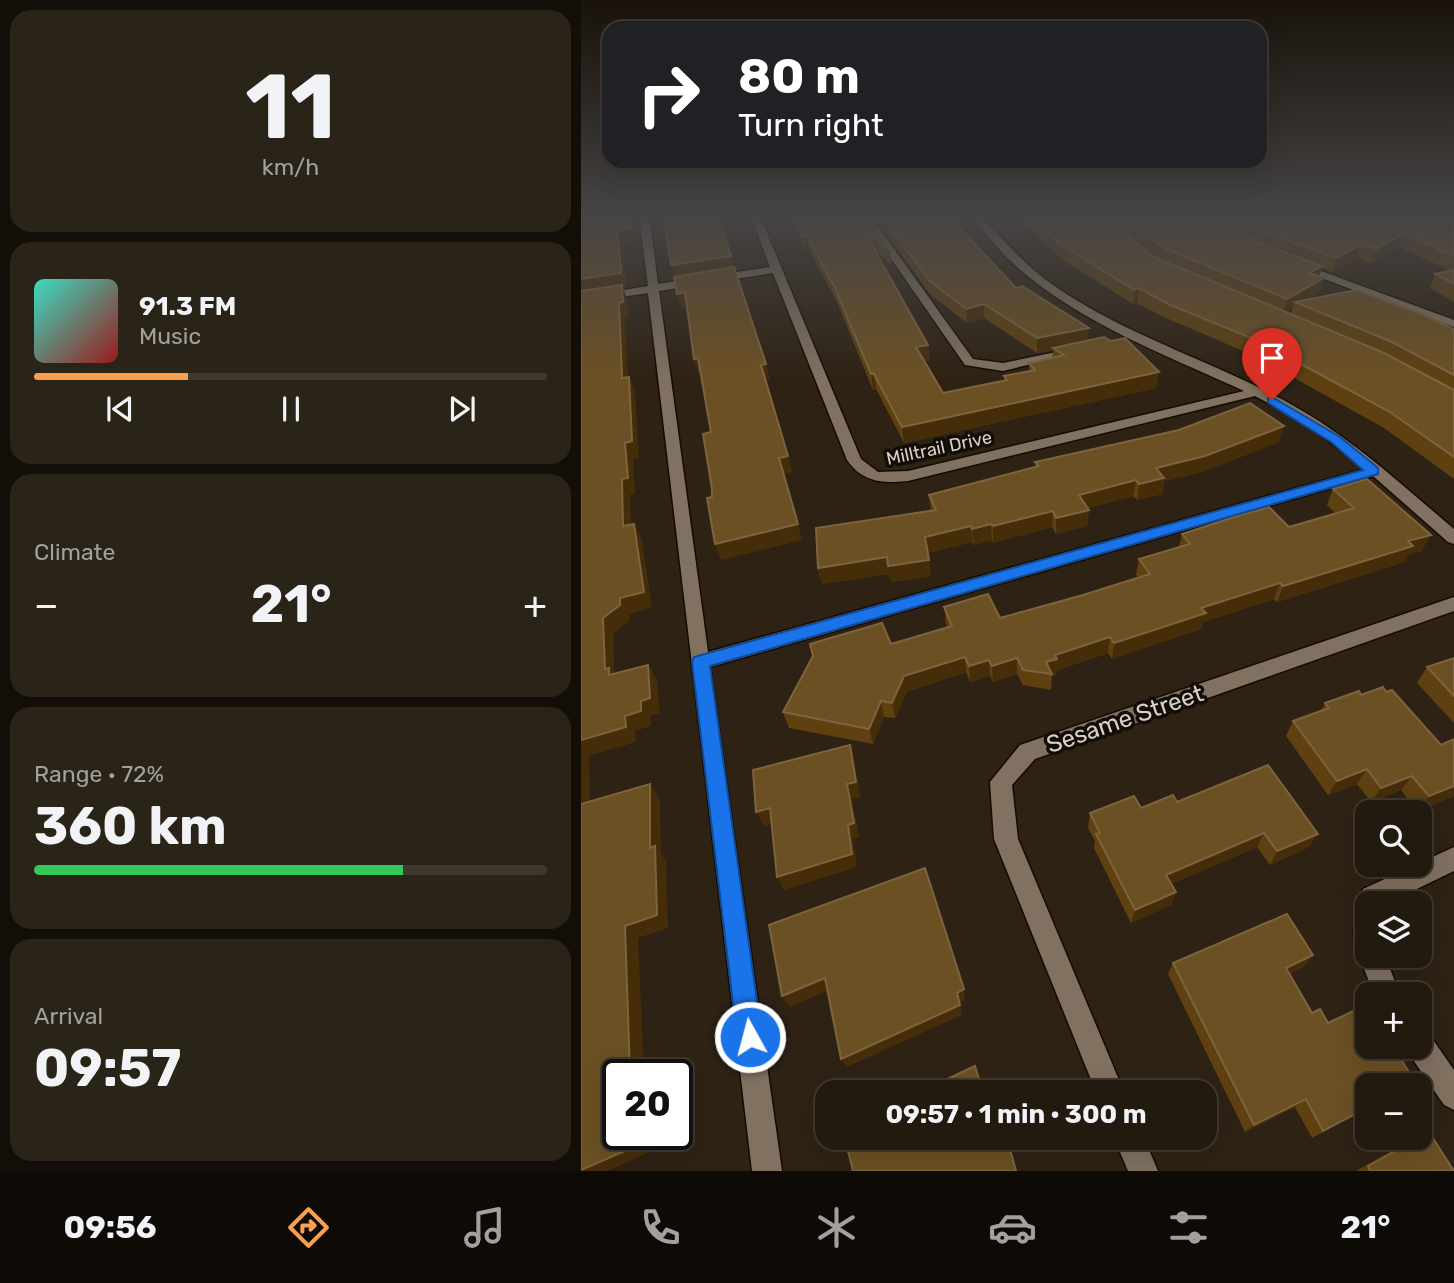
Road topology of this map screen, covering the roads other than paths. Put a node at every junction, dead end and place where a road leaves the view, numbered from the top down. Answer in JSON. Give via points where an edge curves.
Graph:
{"nodes":[{"id":1,"x":652,"y":269,"type":"edge"},
{"id":2,"x":776,"y":269,"type":"joint"},
{"id":3,"x":903,"y":269,"type":"edge"},
{"id":4,"x":1026,"y":269,"type":"edge"},
{"id":5,"x":1306,"y":269,"type":"edge"},
{"id":6,"x":655,"y":288,"type":"junction"},
{"id":7,"x":581,"y":300,"type":"edge"},
{"id":8,"x":1454,"y":324,"type":"edge"},
{"id":9,"x":1083,"y":350,"type":"edge"},
{"id":10,"x":1255,"y":392,"type":"junction"},
{"id":11,"x":1373,"y":471,"type":"junction"},
{"id":12,"x":1454,"y":538,"type":"edge"},
{"id":13,"x":1454,"y":604,"type":"edge"},
{"id":14,"x":700,"y":662,"type":"junction"},
{"id":15,"x":1454,"y":859,"type":"edge"},
{"id":16,"x":1387,"y":891,"type":"edge"},
{"id":17,"x":1429,"y":1059,"type":"edge"},
{"id":18,"x":1105,"y":1080,"type":"edge"},
{"id":19,"x":1454,"y":1096,"type":"edge"},
{"id":20,"x":1134,"y":1150,"type":"edge"},
{"id":21,"x":767,"y":1171,"type":"edge"},
{"id":22,"x":1143,"y":1171,"type":"edge"}],
"edges":[{"from":1,"to":6,"type":"street"},
{"from":2,"to":6,"type":"street"},
{"from":2,"to":10,"type":"street","name":"Milltrail Drive","via":[[853,460],[873,477],[908,476]]},
{"from":3,"to":9,"type":"street","via":[[969,362],[1003,367]]},
{"from":4,"to":10,"type":"street","via":[[1130,341]]},
{"from":5,"to":8,"type":"street"},
{"from":6,"to":7,"type":"street"},
{"from":6,"to":14,"type":"street"},
{"from":10,"to":11,"type":"street","via":[[1289,409]]},
{"from":11,"to":12,"type":"street"},
{"from":11,"to":14,"type":"street"},
{"from":13,"to":18,"type":"street","name":"Sesame Street","via":[[1028,752],[1001,782],[1006,839]]},
{"from":14,"to":21,"type":"street"},
{"from":15,"to":16,"type":"street"},
{"from":17,"to":19,"type":"street"},
{"from":20,"to":22,"type":"street"}]}
